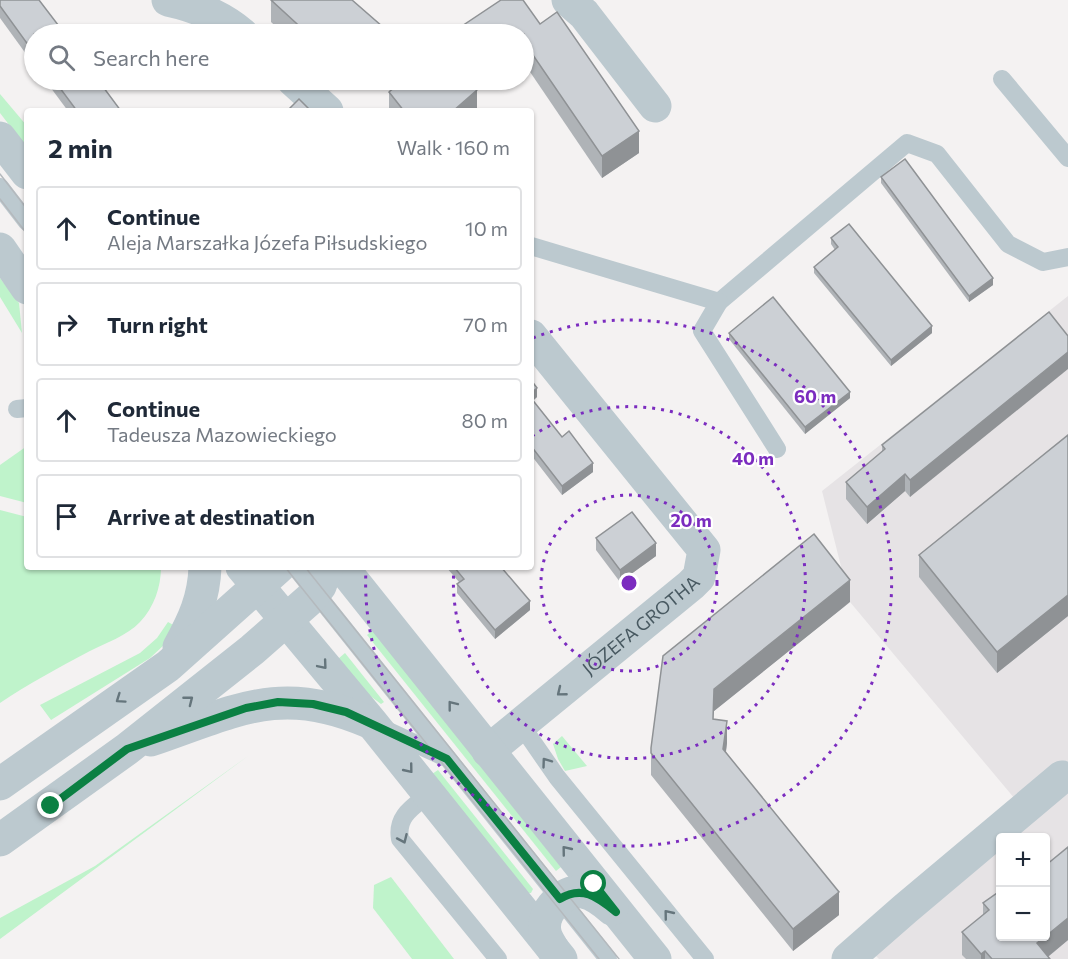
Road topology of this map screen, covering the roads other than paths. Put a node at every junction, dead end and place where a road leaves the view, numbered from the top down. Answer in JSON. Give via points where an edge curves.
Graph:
{"nodes":[{"id":1,"x":168,"y":0,"type":"edge"},
{"id":2,"x":568,"y":0,"type":"edge"},
{"id":3,"x":231,"y":24,"type":"edge"},
{"id":4,"x":1002,"y":80,"type":"dead end"},
{"id":5,"x":304,"y":90,"type":"edge"},
{"id":6,"x":655,"y":106,"type":"dead end"},
{"id":7,"x":324,"y":108,"type":"edge"},
{"id":8,"x":0,"y":138,"type":"edge"},
{"id":9,"x":1068,"y":158,"type":"edge"},
{"id":10,"x":24,"y":169,"type":"edge"},
{"id":11,"x":0,"y":187,"type":"edge"},
{"id":12,"x":24,"y":218,"type":"edge"},
{"id":13,"x":534,"y":247,"type":"edge"},
{"id":14,"x":0,"y":249,"type":"edge"},
{"id":15,"x":1068,"y":257,"type":"edge"},
{"id":16,"x":24,"y":284,"type":"edge"},
{"id":17,"x":719,"y":302,"type":"junction"},
{"id":18,"x":534,"y":340,"type":"edge"},
{"id":19,"x":777,"y":449,"type":"dead end"},
{"id":20,"x":205,"y":570,"type":"edge"},
{"id":21,"x":301,"y":570,"type":"edge"},
{"id":22,"x":344,"y":570,"type":"edge"},
{"id":23,"x":259,"y":573,"type":"edge"},
{"id":24,"x":322,"y":580,"type":"edge"},
{"id":25,"x":286,"y":620,"type":"junction"},
{"id":26,"x":168,"y":666,"type":"junction"},
{"id":27,"x":372,"y":723,"type":"junction"},
{"id":28,"x":521,"y":725,"type":"junction"},
{"id":29,"x":127,"y":749,"type":"junction"},
{"id":30,"x":488,"y":751,"type":"junction"},
{"id":31,"x":447,"y":759,"type":"junction"},
{"id":32,"x":1065,"y":776,"type":"edge"},
{"id":33,"x":0,"y":784,"type":"edge"},
{"id":34,"x":429,"y":794,"type":"junction"},
{"id":35,"x":0,"y":840,"type":"edge"},
{"id":36,"x":560,"y":899,"type":"junction"},
{"id":37,"x":616,"y":912,"type":"junction"},
{"id":38,"x":557,"y":955,"type":"edge"},
{"id":39,"x":498,"y":959,"type":"edge"},
{"id":40,"x":608,"y":959,"type":"edge"},
{"id":41,"x":655,"y":959,"type":"edge"},
{"id":42,"x":705,"y":959,"type":"edge"},
{"id":43,"x":848,"y":959,"type":"edge"}],
"edges":[{"from":1,"to":3,"type":"street","via":[[195,6]]},
{"from":2,"to":6,"type":"street","via":[[584,14]]},
{"from":4,"to":9,"type":"lane"},
{"from":5,"to":7,"type":"street"},
{"from":8,"to":10,"type":"street"},
{"from":11,"to":12,"type":"lane"},
{"from":13,"to":17,"type":"lane"},
{"from":14,"to":16,"type":"street"},
{"from":15,"to":17,"type":"lane","via":[[1043,262],[1008,244],[938,154],[907,143]]},
{"from":17,"to":19,"type":"lane","via":[[702,331]]},
{"from":18,"to":28,"type":"street","name":"JÓZEFA GROTHA","one_way":true,"via":[[704,550],[699,577]]},
{"from":20,"to":26,"type":"street","via":[[199,609]]},
{"from":21,"to":24,"type":"lane"},
{"from":30,"to":22,"type":"street","one_way":true},
{"from":23,"to":25,"type":"street"},
{"from":23,"to":26,"type":"street"},
{"from":24,"to":25,"type":"street"},
{"from":24,"to":31,"type":"lane"},
{"from":25,"to":27,"type":"street","one_way":true},
{"from":29,"to":25,"type":"street","one_way":true},
{"from":26,"to":33,"type":"street","one_way":true},
{"from":27,"to":29,"type":"street","via":[[330,707],[278,702],[246,708]]},
{"from":27,"to":31,"type":"lane"},
{"from":27,"to":34,"type":"street","one_way":true},
{"from":28,"to":30,"type":"street","name":"JÓZEFA GROTHA"},
{"from":42,"to":28,"type":"lane","one_way":true,"via":[[557,777]]},
{"from":29,"to":35,"type":"street"},
{"from":37,"to":30,"type":"street","one_way":true},
{"from":31,"to":36,"type":"lane"},
{"from":32,"to":43,"type":"street"},
{"from":34,"to":38,"type":"street"},
{"from":34,"to":39,"type":"lane","one_way":true,"via":[[405,814],[400,822],[400,839]]},
{"from":36,"to":37,"type":"street","via":[[573,892],[584,892]]},
{"from":36,"to":38,"type":"street","via":[[549,910],[544,930]]},
{"from":36,"to":40,"type":"lane"},
{"from":37,"to":41,"type":"street"}]}
